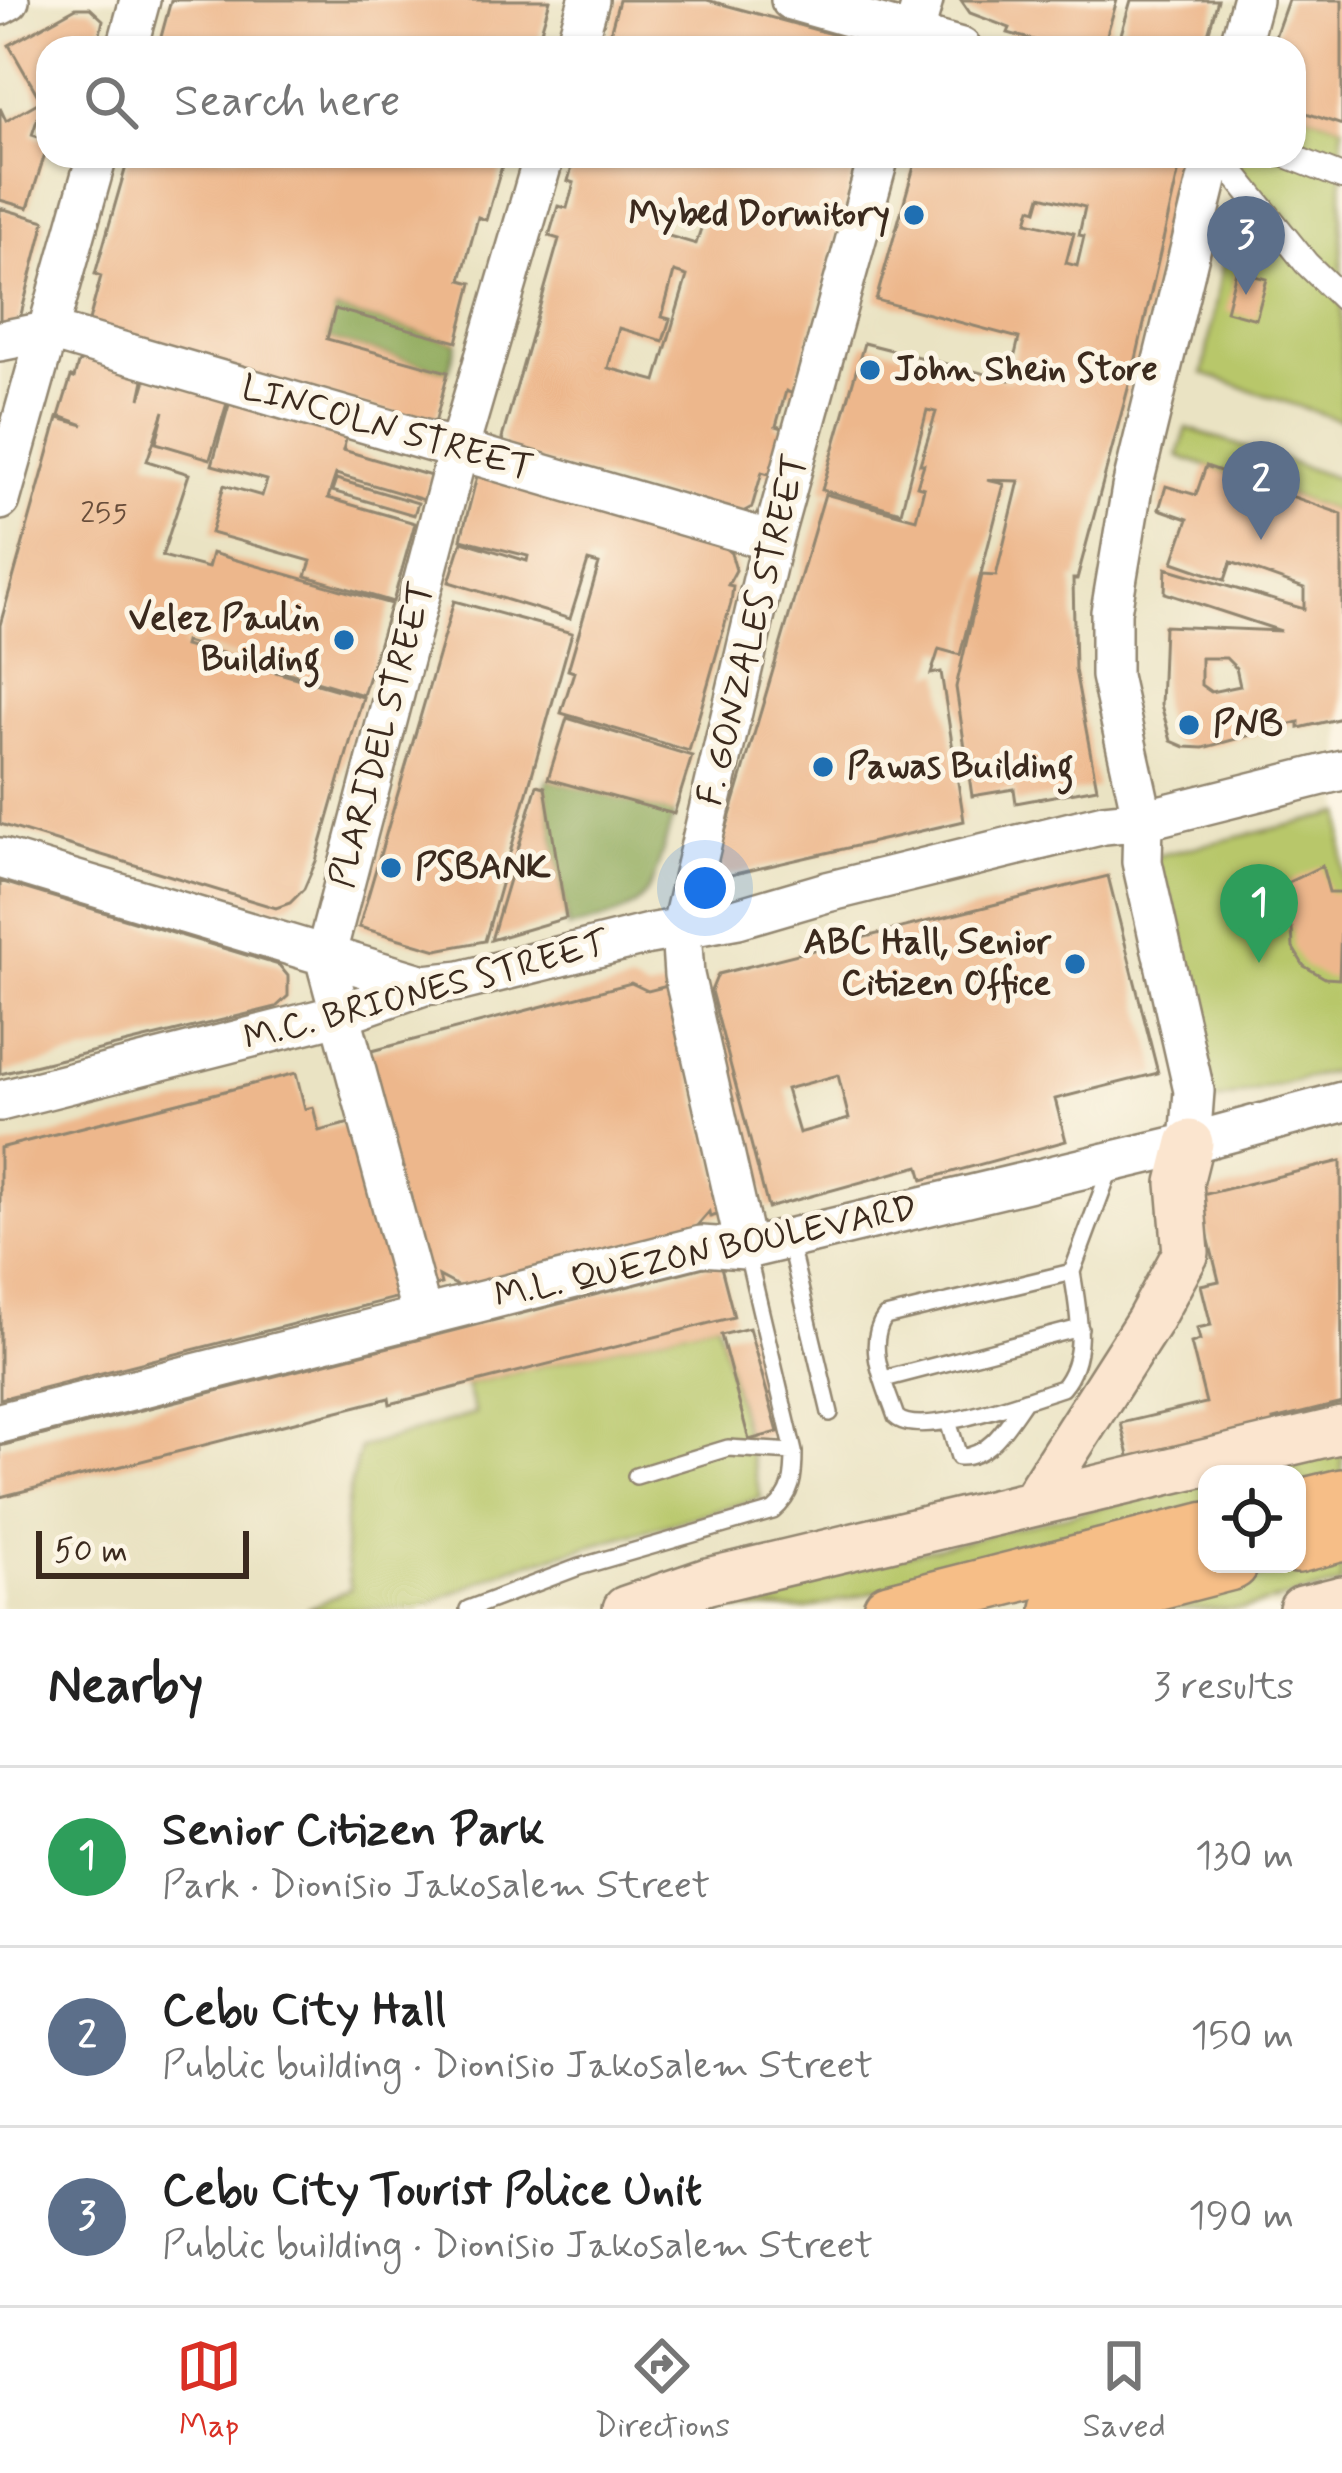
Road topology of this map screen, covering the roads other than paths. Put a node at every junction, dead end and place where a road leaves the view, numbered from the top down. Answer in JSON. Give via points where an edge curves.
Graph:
{"nodes":[{"id":1,"x":9,"y":0,"type":"edge"},
{"id":2,"x":140,"y":0,"type":"edge"},
{"id":3,"x":589,"y":0,"type":"edge"},
{"id":4,"x":791,"y":0,"type":"edge"},
{"id":5,"x":1252,"y":0,"type":"edge"},
{"id":6,"x":0,"y":4,"type":"edge"},
{"id":7,"x":915,"y":28,"type":"edge"},
{"id":8,"x":130,"y":36,"type":"edge"},
{"id":9,"x":578,"y":36,"type":"edge"},
{"id":10,"x":1242,"y":36,"type":"edge"},
{"id":11,"x":1306,"y":163,"type":"edge"},
{"id":12,"x":94,"y":168,"type":"edge"},
{"id":13,"x":540,"y":168,"type":"edge"},
{"id":14,"x":876,"y":168,"type":"edge"},
{"id":15,"x":1213,"y":168,"type":"edge"},
{"id":16,"x":1226,"y":168,"type":"edge"},
{"id":17,"x":1342,"y":177,"type":"edge"},
{"id":18,"x":1342,"y":298,"type":"edge"},
{"id":19,"x":50,"y":331,"type":"junction"},
{"id":20,"x":0,"y":341,"type":"edge"},
{"id":21,"x":458,"y":450,"type":"junction"},
{"id":22,"x":0,"y":500,"type":"edge"},
{"id":23,"x":772,"y":542,"type":"junction"},
{"id":24,"x":1342,"y":770,"type":"edge"},
{"id":25,"x":1143,"y":820,"type":"junction"},
{"id":26,"x":0,"y":858,"type":"edge"},
{"id":27,"x":681,"y":930,"type":"junction"},
{"id":28,"x":325,"y":957,"type":"junction"},
{"id":29,"x":424,"y":985,"type":"junction"},
{"id":30,"x":338,"y":1015,"type":"junction"},
{"id":31,"x":0,"y":1101,"type":"edge"},
{"id":32,"x":1342,"y":1102,"type":"edge"},
{"id":33,"x":1190,"y":1143,"type":"junction"},
{"id":34,"x":1113,"y":1162,"type":"junction"},
{"id":35,"x":788,"y":1238,"type":"junction"},
{"id":36,"x":746,"y":1249,"type":"junction"},
{"id":37,"x":1072,"y":1272,"type":"junction"},
{"id":38,"x":422,"y":1316,"type":"junction"},
{"id":39,"x":1080,"y":1328,"type":"junction"},
{"id":40,"x":884,"y":1379,"type":"junction"},
{"id":41,"x":1026,"y":1399,"type":"junction"},
{"id":42,"x":830,"y":1414,"type":"dead end"},
{"id":43,"x":948,"y":1421,"type":"junction"},
{"id":44,"x":0,"y":1424,"type":"edge"},
{"id":45,"x":1342,"y":1430,"type":"edge"},
{"id":46,"x":794,"y":1452,"type":"junction"},
{"id":47,"x":636,"y":1476,"type":"dead end"},
{"id":48,"x":1342,"y":1495,"type":"edge"},
{"id":49,"x":1034,"y":1501,"type":"junction"},
{"id":50,"x":1306,"y":1504,"type":"edge"},
{"id":51,"x":1198,"y":1530,"type":"edge"},
{"id":52,"x":1342,"y":1535,"type":"edge"},
{"id":53,"x":1306,"y":1545,"type":"edge"},
{"id":54,"x":1198,"y":1573,"type":"edge"},
{"id":55,"x":1342,"y":1599,"type":"edge"},
{"id":56,"x":468,"y":1609,"type":"edge"},
{"id":57,"x":626,"y":1609,"type":"edge"},
{"id":58,"x":889,"y":1609,"type":"edge"},
{"id":59,"x":1058,"y":1609,"type":"edge"},
{"id":60,"x":1302,"y":1609,"type":"edge"}],
"edges":[{"from":1,"to":6,"type":"street"},
{"from":2,"to":8,"type":"street"},
{"from":3,"to":9,"type":"street"},
{"from":4,"to":7,"type":"street"},
{"from":5,"to":10,"type":"street"},
{"from":11,"to":17,"type":"street"},
{"from":12,"to":19,"type":"street"},
{"from":13,"to":21,"type":"street","name":"PLARIDEL STREET"},
{"from":14,"to":23,"type":"street","name":"F. GONZALES STREET"},
{"from":15,"to":25,"type":"street","via":[[1132,488],[1111,612],[1111,676]]},
{"from":16,"to":18,"type":"street"},
{"from":19,"to":20,"type":"street","name":"LINCOLN STREET"},
{"from":19,"to":21,"type":"street","name":"LINCOLN STREET"},
{"from":19,"to":22,"type":"street"},
{"from":21,"to":23,"type":"street","name":"LINCOLN STREET"},
{"from":21,"to":28,"type":"street","name":"PLARIDEL STREET"},
{"from":23,"to":27,"type":"street","name":"F. GONZALES STREET"},
{"from":24,"to":25,"type":"street","name":"M.C. BRIONES STREET"},
{"from":25,"to":27,"type":"street","name":"M.C. BRIONES STREET"},
{"from":25,"to":33,"type":"street","via":[[1142,862],[1194,1091]]},
{"from":26,"to":28,"type":"street"},
{"from":27,"to":29,"type":"street","name":"M.C. BRIONES STREET"},
{"from":27,"to":36,"type":"street","name":"F. GONZALES STREET","via":[[684,975]]},
{"from":28,"to":29,"type":"street"},
{"from":28,"to":30,"type":"street","name":"PLARIDEL STREET"},
{"from":29,"to":30,"type":"street","name":"M.C. BRIONES STREET"},
{"from":30,"to":31,"type":"street","name":"M.C. BRIONES STREET"},
{"from":30,"to":38,"type":"street","name":"PLARIDEL STREET"},
{"from":32,"to":33,"type":"street","name":"M.L. QUEZON BOULEVARD"},
{"from":33,"to":34,"type":"street","name":"M.L. QUEZON BOULEVARD"},
{"from":33,"to":49,"type":"main road","via":[[1180,1184],[1186,1253]]},
{"from":34,"to":35,"type":"street","name":"M.L. QUEZON BOULEVARD"},
{"from":34,"to":37,"type":"lane"},
{"from":35,"to":36,"type":"street","name":"M.L. QUEZON BOULEVARD"},
{"from":35,"to":42,"type":"lane"},
{"from":36,"to":38,"type":"street","name":"M.L. QUEZON BOULEVARD","via":[[701,1246]]},
{"from":36,"to":46,"type":"lane"},
{"from":37,"to":39,"type":"lane"},
{"from":37,"to":40,"type":"lane","via":[[885,1317],[876,1330]]},
{"from":38,"to":44,"type":"street","name":"M.L. QUEZON BOULEVARD"},
{"from":39,"to":40,"type":"lane"},
{"from":39,"to":41,"type":"lane","via":[[1069,1380]]},
{"from":40,"to":43,"type":"lane","via":[[903,1424]]},
{"from":41,"to":43,"type":"lane"},
{"from":41,"to":43,"type":"lane","via":[[967,1458],[959,1456]]},
{"from":45,"to":49,"type":"main road"},
{"from":46,"to":47,"type":"lane","via":[[728,1448]]},
{"from":46,"to":56,"type":"lane","via":[[794,1481],[773,1511],[579,1567]]},
{"from":48,"to":50,"type":"highway"},
{"from":49,"to":57,"type":"main road"},
{"from":51,"to":58,"type":"highway"},
{"from":52,"to":53,"type":"highway"},
{"from":54,"to":59,"type":"highway"},
{"from":55,"to":60,"type":"main road"}]}
